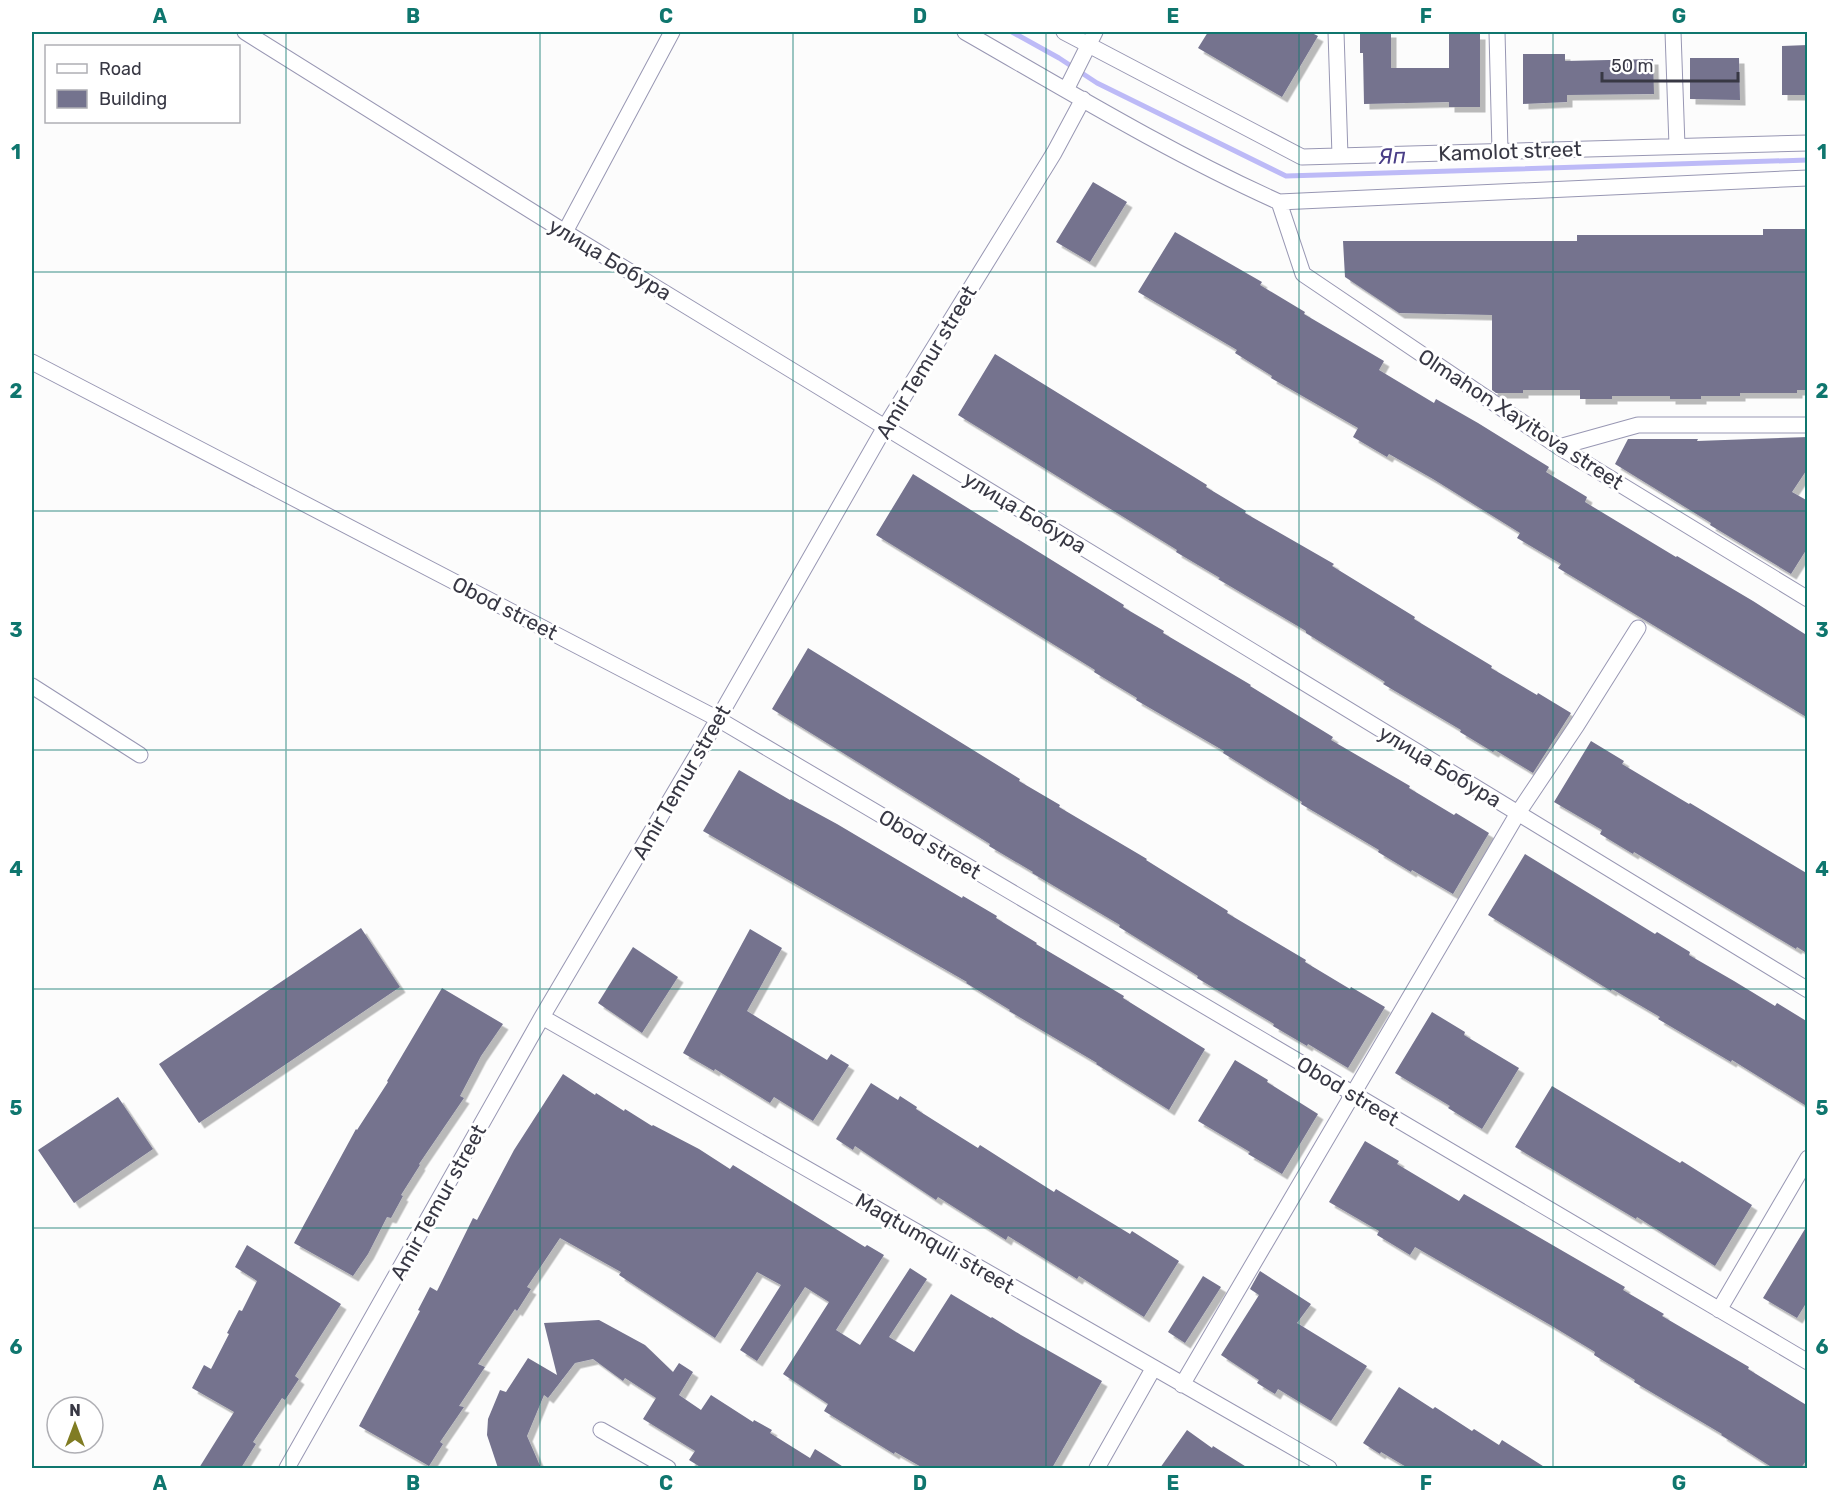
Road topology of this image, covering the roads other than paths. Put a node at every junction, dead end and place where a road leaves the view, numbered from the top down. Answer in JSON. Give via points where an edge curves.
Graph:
{"nodes":[{"id":1,"x":245,"y":32,"type":"edge"},
{"id":2,"x":672,"y":32,"type":"edge"},
{"id":3,"x":965,"y":32,"type":"edge"},
{"id":4,"x":1064,"y":32,"type":"edge"},
{"id":5,"x":1336,"y":32,"type":"edge"},
{"id":6,"x":1497,"y":32,"type":"edge"},
{"id":7,"x":1673,"y":32,"type":"edge"},
{"id":8,"x":1089,"y":43,"type":"edge"},
{"id":9,"x":1069,"y":84,"type":"junction"},
{"id":10,"x":1083,"y":99,"type":"junction"},
{"id":11,"x":1808,"y":143,"type":"edge"},
{"id":12,"x":1677,"y":146,"type":"junction"},
{"id":13,"x":1500,"y":151,"type":"junction"},
{"id":14,"x":1340,"y":156,"type":"junction"},
{"id":15,"x":1808,"y":178,"type":"edge"},
{"id":16,"x":1279,"y":202,"type":"junction"},
{"id":17,"x":565,"y":232,"type":"junction"},
{"id":18,"x":32,"y":362,"type":"edge"},
{"id":19,"x":1808,"y":425,"type":"edge"},
{"id":20,"x":885,"y":427,"type":"junction"},
{"id":21,"x":1559,"y":447,"type":"junction"},
{"id":22,"x":1808,"y":599,"type":"edge"},
{"id":23,"x":1638,"y":628,"type":"dead end"},
{"id":24,"x":32,"y":686,"type":"edge"},
{"id":25,"x":718,"y":719,"type":"junction"},
{"id":26,"x":140,"y":755,"type":"dead end"},
{"id":27,"x":1518,"y":813,"type":"junction"},
{"id":28,"x":1808,"y":990,"type":"edge"},
{"id":29,"x":542,"y":1017,"type":"junction"},
{"id":30,"x":1354,"y":1094,"type":"junction"},
{"id":31,"x":1808,"y":1158,"type":"edge"},
{"id":32,"x":1719,"y":1310,"type":"junction"},
{"id":33,"x":1808,"y":1362,"type":"edge"},
{"id":34,"x":1153,"y":1369,"type":"junction"},
{"id":35,"x":1182,"y":1385,"type":"junction"},
{"id":36,"x":601,"y":1431,"type":"dead end"},
{"id":37,"x":287,"y":1468,"type":"edge"},
{"id":38,"x":668,"y":1468,"type":"edge"},
{"id":39,"x":1097,"y":1468,"type":"edge"},
{"id":40,"x":1329,"y":1468,"type":"edge"}],
"edges":[{"from":1,"to":17,"type":"street","name":"улица Бобура"},
{"from":2,"to":17,"type":"street"},
{"from":3,"to":9,"type":"street","name":"Kamolot street"},
{"from":4,"to":8,"type":"street","name":"Kamolot street"},
{"from":5,"to":14,"type":"street"},
{"from":6,"to":13,"type":"street"},
{"from":7,"to":12,"type":"street"},
{"from":8,"to":9,"type":"street"},
{"from":8,"to":14,"type":"street","name":"Kamolot street","via":[[1302,157]]},
{"from":9,"to":10,"type":"street","name":"Kamolot street"},
{"from":10,"to":16,"type":"street","name":"Kamolot street","via":[[1229,180]]},
{"from":10,"to":20,"type":"street","name":"Amir Temur street","via":[[1054,153]]},
{"from":11,"to":12,"type":"street","name":"Kamolot street"},
{"from":12,"to":13,"type":"street","name":"Kamolot street"},
{"from":13,"to":14,"type":"street","name":"Kamolot street"},
{"from":15,"to":16,"type":"street","name":"Kamolot street"},
{"from":16,"to":21,"type":"street","name":"Olmahon Xayitova street","via":[[1303,274]]},
{"from":17,"to":20,"type":"street","name":"улица Бобура"},
{"from":18,"to":25,"type":"street","name":"Obod street"},
{"from":19,"to":21,"type":"street","via":[[1638,425]]},
{"from":20,"to":25,"type":"street","name":"Amir Temur street"},
{"from":20,"to":27,"type":"street","name":"улица Бобура"},
{"from":21,"to":22,"type":"street","name":"Olmahon Xayitova street"},
{"from":23,"to":27,"type":"street"},
{"from":24,"to":26,"type":"street"},
{"from":25,"to":29,"type":"street","name":"Amir Temur street"},
{"from":25,"to":30,"type":"street","name":"Obod street"},
{"from":27,"to":28,"type":"street","name":"улица Бобура"},
{"from":27,"to":30,"type":"street"},
{"from":29,"to":34,"type":"street","name":"Maqtumquli street"},
{"from":29,"to":37,"type":"street","name":"Amir Temur street"},
{"from":30,"to":32,"type":"street","name":"Obod street"},
{"from":30,"to":35,"type":"street"},
{"from":31,"to":32,"type":"street"},
{"from":32,"to":33,"type":"street","name":"Obod street"},
{"from":34,"to":35,"type":"street","name":"Maqtumquli street"},
{"from":34,"to":39,"type":"street"},
{"from":35,"to":40,"type":"street","name":"Maqtumquli street"},
{"from":36,"to":38,"type":"street"}]}
